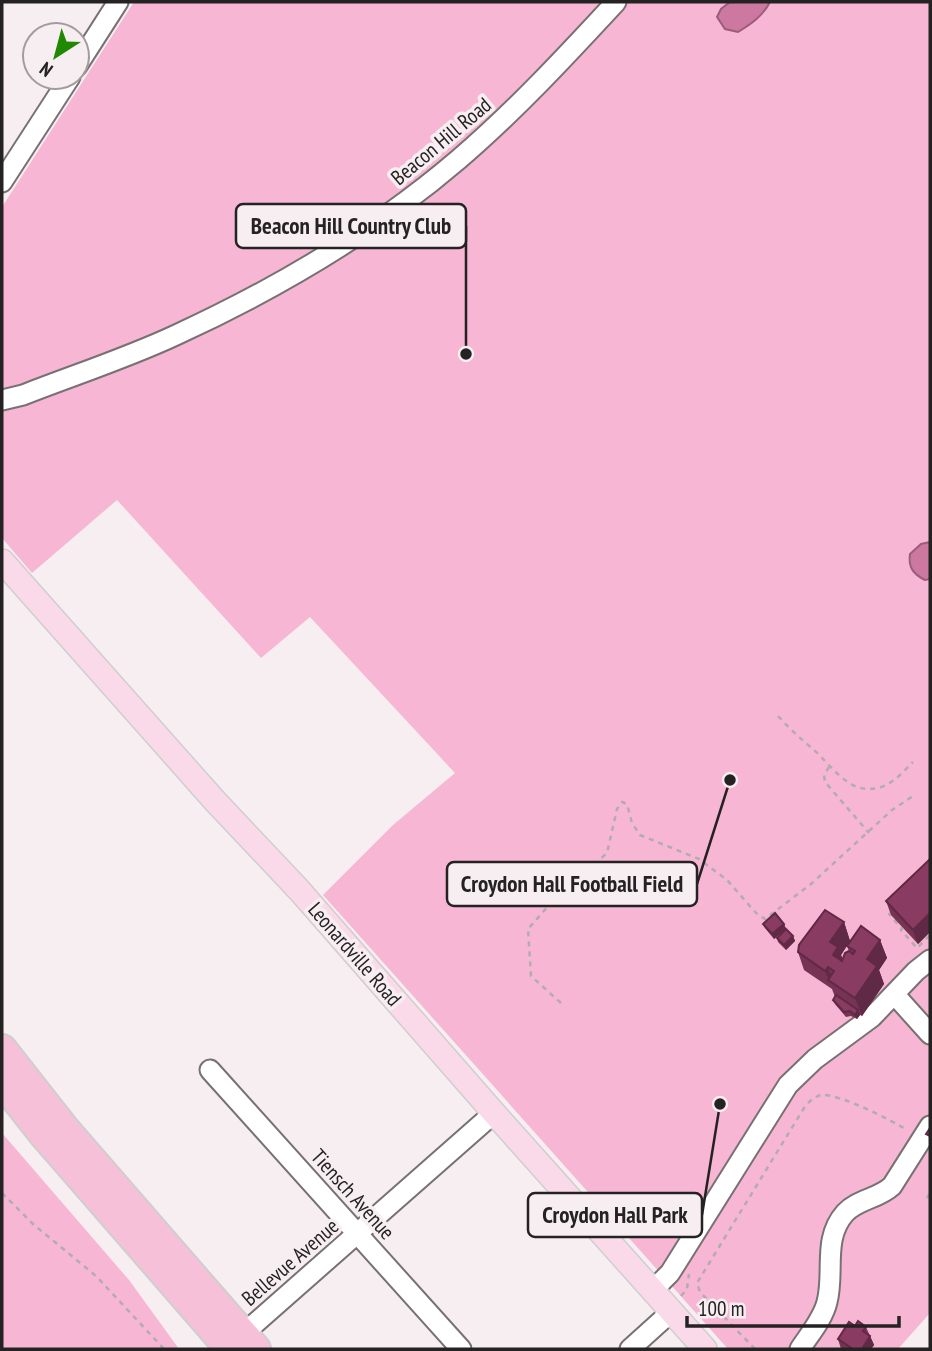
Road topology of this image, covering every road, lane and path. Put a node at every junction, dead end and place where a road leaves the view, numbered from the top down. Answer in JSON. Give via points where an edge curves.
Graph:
{"nodes":[{"id":1,"x":118,"y":2,"type":"edge"},
{"id":2,"x":616,"y":2,"type":"edge"},
{"id":3,"x":91,"y":44,"type":"edge"},
{"id":4,"x":61,"y":91,"type":"edge"},
{"id":5,"x":2,"y":183,"type":"edge"},
{"id":6,"x":2,"y":400,"type":"edge"},
{"id":7,"x":2,"y":561,"type":"edge"},
{"id":8,"x":778,"y":716,"type":"dead end"},
{"id":9,"x":913,"y":762,"type":"dead end"},
{"id":10,"x":829,"y":767,"type":"junction"},
{"id":11,"x":913,"y":796,"type":"dead end"},
{"id":12,"x":869,"y":833,"type":"junction"},
{"id":13,"x":897,"y":906,"type":"edge"},
{"id":14,"x":913,"y":938,"type":"edge"},
{"id":15,"x":929,"y":939,"type":"edge"},
{"id":16,"x":914,"y":944,"type":"junction"},
{"id":17,"x":930,"y":960,"type":"edge"},
{"id":18,"x":895,"y":995,"type":"junction"},
{"id":19,"x":561,"y":1003,"type":"dead end"},
{"id":20,"x":930,"y":1034,"type":"edge"},
{"id":21,"x":2,"y":1049,"type":"edge"},
{"id":22,"x":211,"y":1070,"type":"dead end"},
{"id":23,"x":2,"y":1082,"type":"edge"},
{"id":24,"x":494,"y":1113,"type":"junction"},
{"id":25,"x":930,"y":1126,"type":"edge"},
{"id":26,"x":918,"y":1146,"type":"junction"},
{"id":27,"x":2,"y":1193,"type":"edge"},
{"id":28,"x":930,"y":1193,"type":"edge"},
{"id":29,"x":927,"y":1198,"type":"dead end"},
{"id":30,"x":357,"y":1233,"type":"junction"},
{"id":31,"x":690,"y":1269,"type":"dead end"},
{"id":32,"x":652,"y":1291,"type":"junction"},
{"id":33,"x":675,"y":1305,"type":"junction"},
{"id":34,"x":243,"y":1344,"type":"edge"},
{"id":35,"x":164,"y":1349,"type":"edge"},
{"id":36,"x":461,"y":1349,"type":"edge"},
{"id":37,"x":630,"y":1349,"type":"edge"},
{"id":38,"x":705,"y":1349,"type":"edge"},
{"id":39,"x":755,"y":1349,"type":"edge"},
{"id":40,"x":800,"y":1349,"type":"edge"}],
"edges":[{"from":1,"to":3,"type":"street"},
{"from":2,"to":6,"type":"street","name":"Beacon Hill Road","via":[[459,159],[337,247],[250,299],[175,336]]},
{"from":4,"to":5,"type":"street"},
{"from":7,"to":24,"type":"main road","name":"Leonardville Road"},
{"from":8,"to":10,"type":"path"},
{"from":9,"to":10,"type":"path","via":[[890,783],[873,789],[851,784]]},
{"from":10,"to":12,"type":"path","via":[[825,782]]},
{"from":11,"to":12,"type":"path"},
{"from":12,"to":19,"type":"path","via":[[765,919],[699,859],[643,837],[622,802],[607,853],[528,929],[531,976]]},
{"from":13,"to":16,"type":"path","via":[[889,914]]},
{"from":14,"to":16,"type":"path"},
{"from":15,"to":16,"type":"path","via":[[917,948]]},
{"from":17,"to":18,"type":"street"},
{"from":18,"to":20,"type":"street"},
{"from":18,"to":32,"type":"street","via":[[789,1085],[670,1273]]},
{"from":21,"to":34,"type":"highway"},
{"from":22,"to":30,"type":"street","name":"Tiensch Avenue"},
{"from":23,"to":34,"type":"highway","via":[[44,1135]]},
{"from":24,"to":30,"type":"street","name":"Bellevue Avenue"},
{"from":24,"to":32,"type":"main road","name":"Leonardville Road"},
{"from":25,"to":26,"type":"street"},
{"from":26,"to":39,"type":"path","via":[[901,1126],[844,1100],[819,1095],[807,1104],[697,1283],[700,1292]]},
{"from":26,"to":40,"type":"street","via":[[890,1189],[852,1208],[839,1222],[830,1252],[828,1300]]},
{"from":27,"to":35,"type":"path","via":[[96,1276]]},
{"from":28,"to":29,"type":"path"},
{"from":30,"to":34,"type":"street","name":"Bellevue Avenue"},
{"from":30,"to":36,"type":"street","name":"Tiensch Avenue"},
{"from":31,"to":33,"type":"path","via":[[687,1289]]},
{"from":32,"to":33,"type":"main road","name":"Leonardville Road"},
{"from":33,"to":37,"type":"street"},
{"from":33,"to":38,"type":"main road","name":"Leonardville Road"}]}
